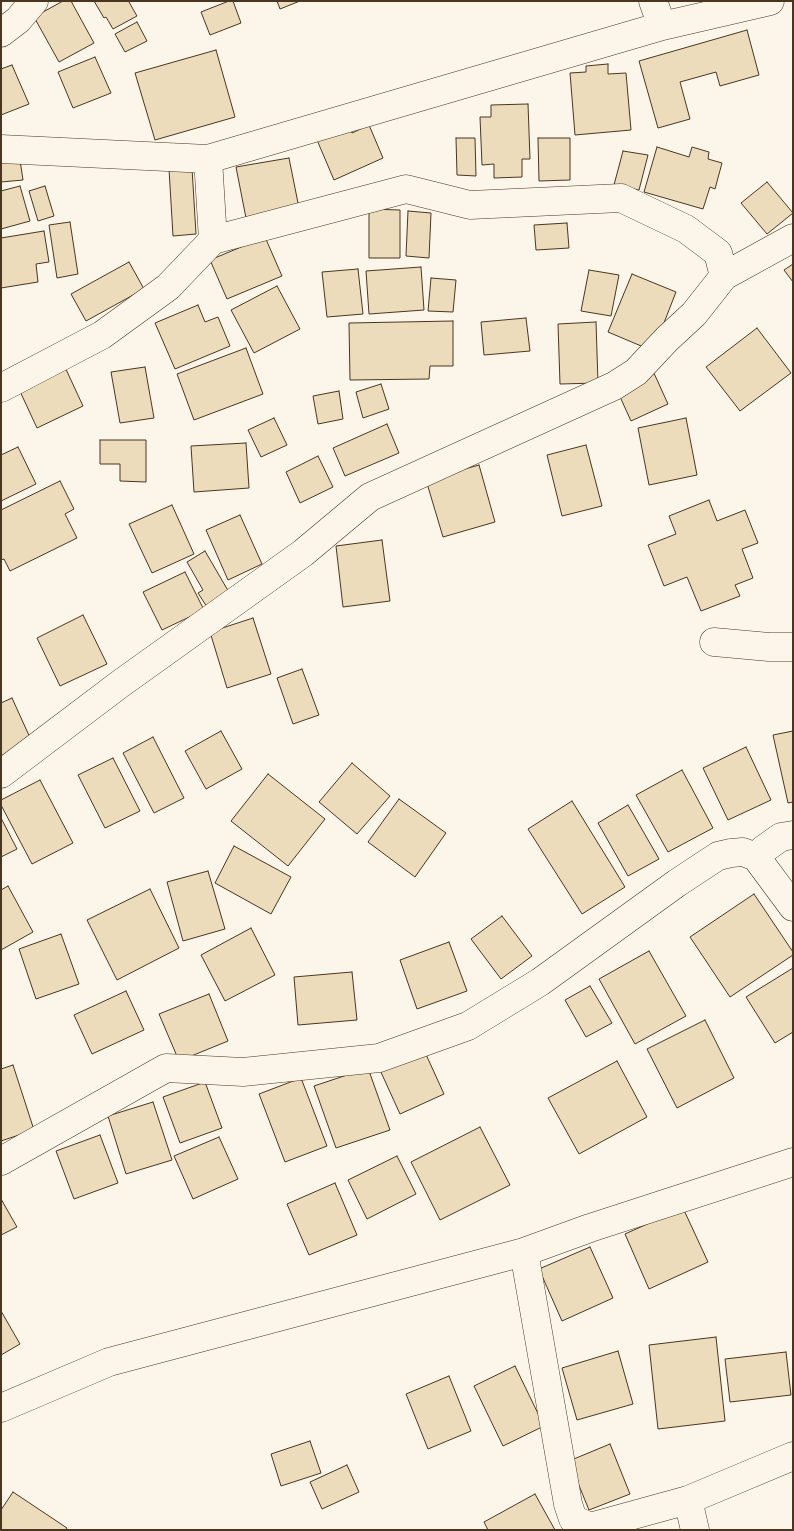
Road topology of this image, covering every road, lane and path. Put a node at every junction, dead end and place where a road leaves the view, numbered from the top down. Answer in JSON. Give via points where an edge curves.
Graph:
{"nodes":[{"id":1,"x":34,"y":1,"type":"edge"},
{"id":2,"x":653,"y":1,"type":"edge"},
{"id":3,"x":770,"y":1,"type":"edge"},
{"id":4,"x":662,"y":26,"type":"junction"},
{"id":5,"x":1,"y":33,"type":"edge"},
{"id":6,"x":1,"y":149,"type":"edge"},
{"id":7,"x":208,"y":159,"type":"junction"},
{"id":8,"x":793,"y":238,"type":"edge"},
{"id":9,"x":213,"y":240,"type":"junction"},
{"id":10,"x":724,"y":276,"type":"junction"},
{"id":11,"x":1,"y":388,"type":"edge"},
{"id":12,"x":714,"y":642,"type":"dead end"},
{"id":13,"x":793,"y":647,"type":"edge"},
{"id":14,"x":1,"y":774,"type":"edge"},
{"id":15,"x":793,"y":835,"type":"edge"},
{"id":16,"x":756,"y":857,"type":"junction"},
{"id":17,"x":793,"y":907,"type":"edge"},
{"id":18,"x":1,"y":1161,"type":"edge"},
{"id":19,"x":793,"y":1162,"type":"edge"},
{"id":20,"x":524,"y":1252,"type":"junction"},
{"id":21,"x":1,"y":1408,"type":"edge"},
{"id":22,"x":793,"y":1456,"type":"edge"},
{"id":23,"x":688,"y":1500,"type":"junction"},
{"id":24,"x":694,"y":1530,"type":"edge"}],
"edges":[{"from":1,"to":5,"type":"street","via":[[18,20]]},
{"from":2,"to":4,"type":"street"},
{"from":3,"to":4,"type":"street"},
{"from":4,"to":7,"type":"street"},
{"from":6,"to":7,"type":"street"},
{"from":7,"to":9,"type":"street"},
{"from":8,"to":10,"type":"street"},
{"from":9,"to":10,"type":"street","via":[[406,189],[470,205],[621,198],[686,230],[718,253]]},
{"from":9,"to":11,"type":"street","via":[[168,287],[102,335]]},
{"from":10,"to":14,"type":"street","via":[[694,314],[636,372],[614,386],[370,497],[302,553]]},
{"from":12,"to":13,"type":"street"},
{"from":15,"to":16,"type":"street","via":[[781,837]]},
{"from":16,"to":17,"type":"street"},
{"from":16,"to":18,"type":"street","via":[[743,852],[718,856],[540,982],[468,1026],[379,1058],[243,1072],[166,1068]]},
{"from":19,"to":20,"type":"street"},
{"from":20,"to":21,"type":"street","via":[[109,1362]]},
{"from":20,"to":23,"type":"street","via":[[573,1519],[590,1527]]},
{"from":22,"to":23,"type":"street"},
{"from":23,"to":24,"type":"street"}]}
